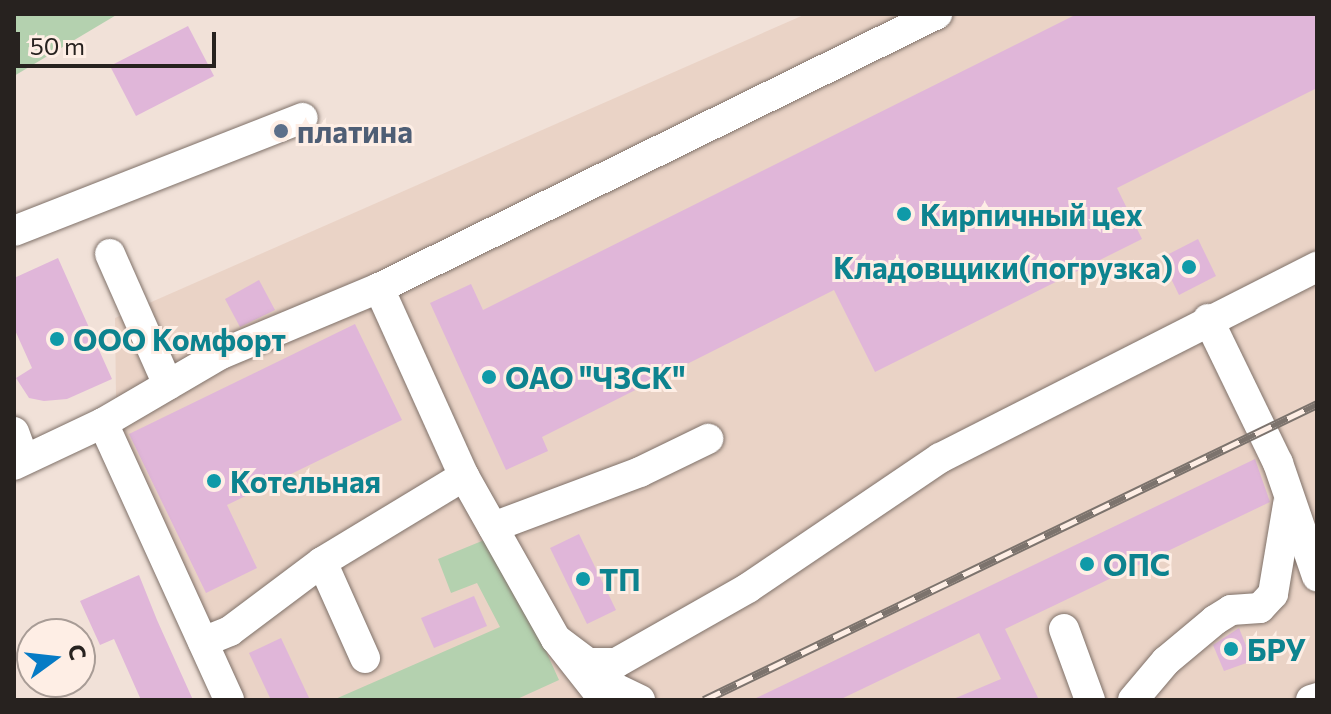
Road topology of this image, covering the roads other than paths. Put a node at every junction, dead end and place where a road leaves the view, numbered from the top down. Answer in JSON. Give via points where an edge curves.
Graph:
{"nodes":[{"id":1,"x":937,"y":14,"type":"edge"},
{"id":2,"x":303,"y":118,"type":"dead end"},
{"id":3,"x":14,"y":231,"type":"edge"},
{"id":4,"x":110,"y":254,"type":"dead end"},
{"id":5,"x":1317,"y":267,"type":"edge"},
{"id":6,"x":379,"y":288,"type":"junction"},
{"id":7,"x":1208,"y":319,"type":"junction"},
{"id":8,"x":168,"y":385,"type":"junction"},
{"id":9,"x":103,"y":423,"type":"junction"},
{"id":10,"x":708,"y":439,"type":"dead end"},
{"id":11,"x":17,"y":452,"type":"edge"},
{"id":12,"x":464,"y":476,"type":"junction"},
{"id":13,"x":1289,"y":500,"type":"junction"},
{"id":14,"x":493,"y":527,"type":"junction"},
{"id":15,"x":322,"y":562,"type":"junction"},
{"id":16,"x":1317,"y":576,"type":"edge"},
{"id":17,"x":1064,"y":629,"type":"dead end"},
{"id":18,"x":556,"y":639,"type":"junction"},
{"id":19,"x":203,"y":642,"type":"junction"},
{"id":20,"x":365,"y":658,"type":"dead end"},
{"id":21,"x":586,"y":674,"type":"junction"},
{"id":22,"x":1317,"y":698,"type":"edge"},
{"id":23,"x":229,"y":700,"type":"edge"},
{"id":24,"x":604,"y":700,"type":"edge"},
{"id":25,"x":640,"y":700,"type":"edge"},
{"id":26,"x":1090,"y":700,"type":"edge"},
{"id":27,"x":1133,"y":700,"type":"edge"},
{"id":28,"x":1311,"y":700,"type":"edge"}],
"edges":[{"from":1,"to":6,"type":"street"},
{"from":2,"to":3,"type":"street"},
{"from":4,"to":8,"type":"street"},
{"from":5,"to":7,"type":"street"},
{"from":6,"to":8,"type":"street","via":[[221,354]]},
{"from":6,"to":12,"type":"street"},
{"from":7,"to":13,"type":"street","via":[[1278,463]]},
{"from":7,"to":18,"type":"street","via":[[940,458],[748,588],[616,663],[588,663]]},
{"from":8,"to":9,"type":"street"},
{"from":9,"to":11,"type":"street"},
{"from":9,"to":19,"type":"street"},
{"from":10,"to":14,"type":"street","via":[[640,472]]},
{"from":12,"to":14,"type":"street"},
{"from":12,"to":15,"type":"street"},
{"from":13,"to":16,"type":"street"},
{"from":13,"to":27,"type":"street","via":[[1273,594],[1260,608],[1231,610],[1215,620],[1166,661]]},
{"from":14,"to":18,"type":"street"},
{"from":15,"to":19,"type":"street","via":[[230,631]]},
{"from":15,"to":20,"type":"street"},
{"from":17,"to":26,"type":"street"},
{"from":18,"to":21,"type":"street"},
{"from":19,"to":23,"type":"street"},
{"from":21,"to":24,"type":"street"},
{"from":21,"to":25,"type":"street"},
{"from":22,"to":28,"type":"street"}]}
